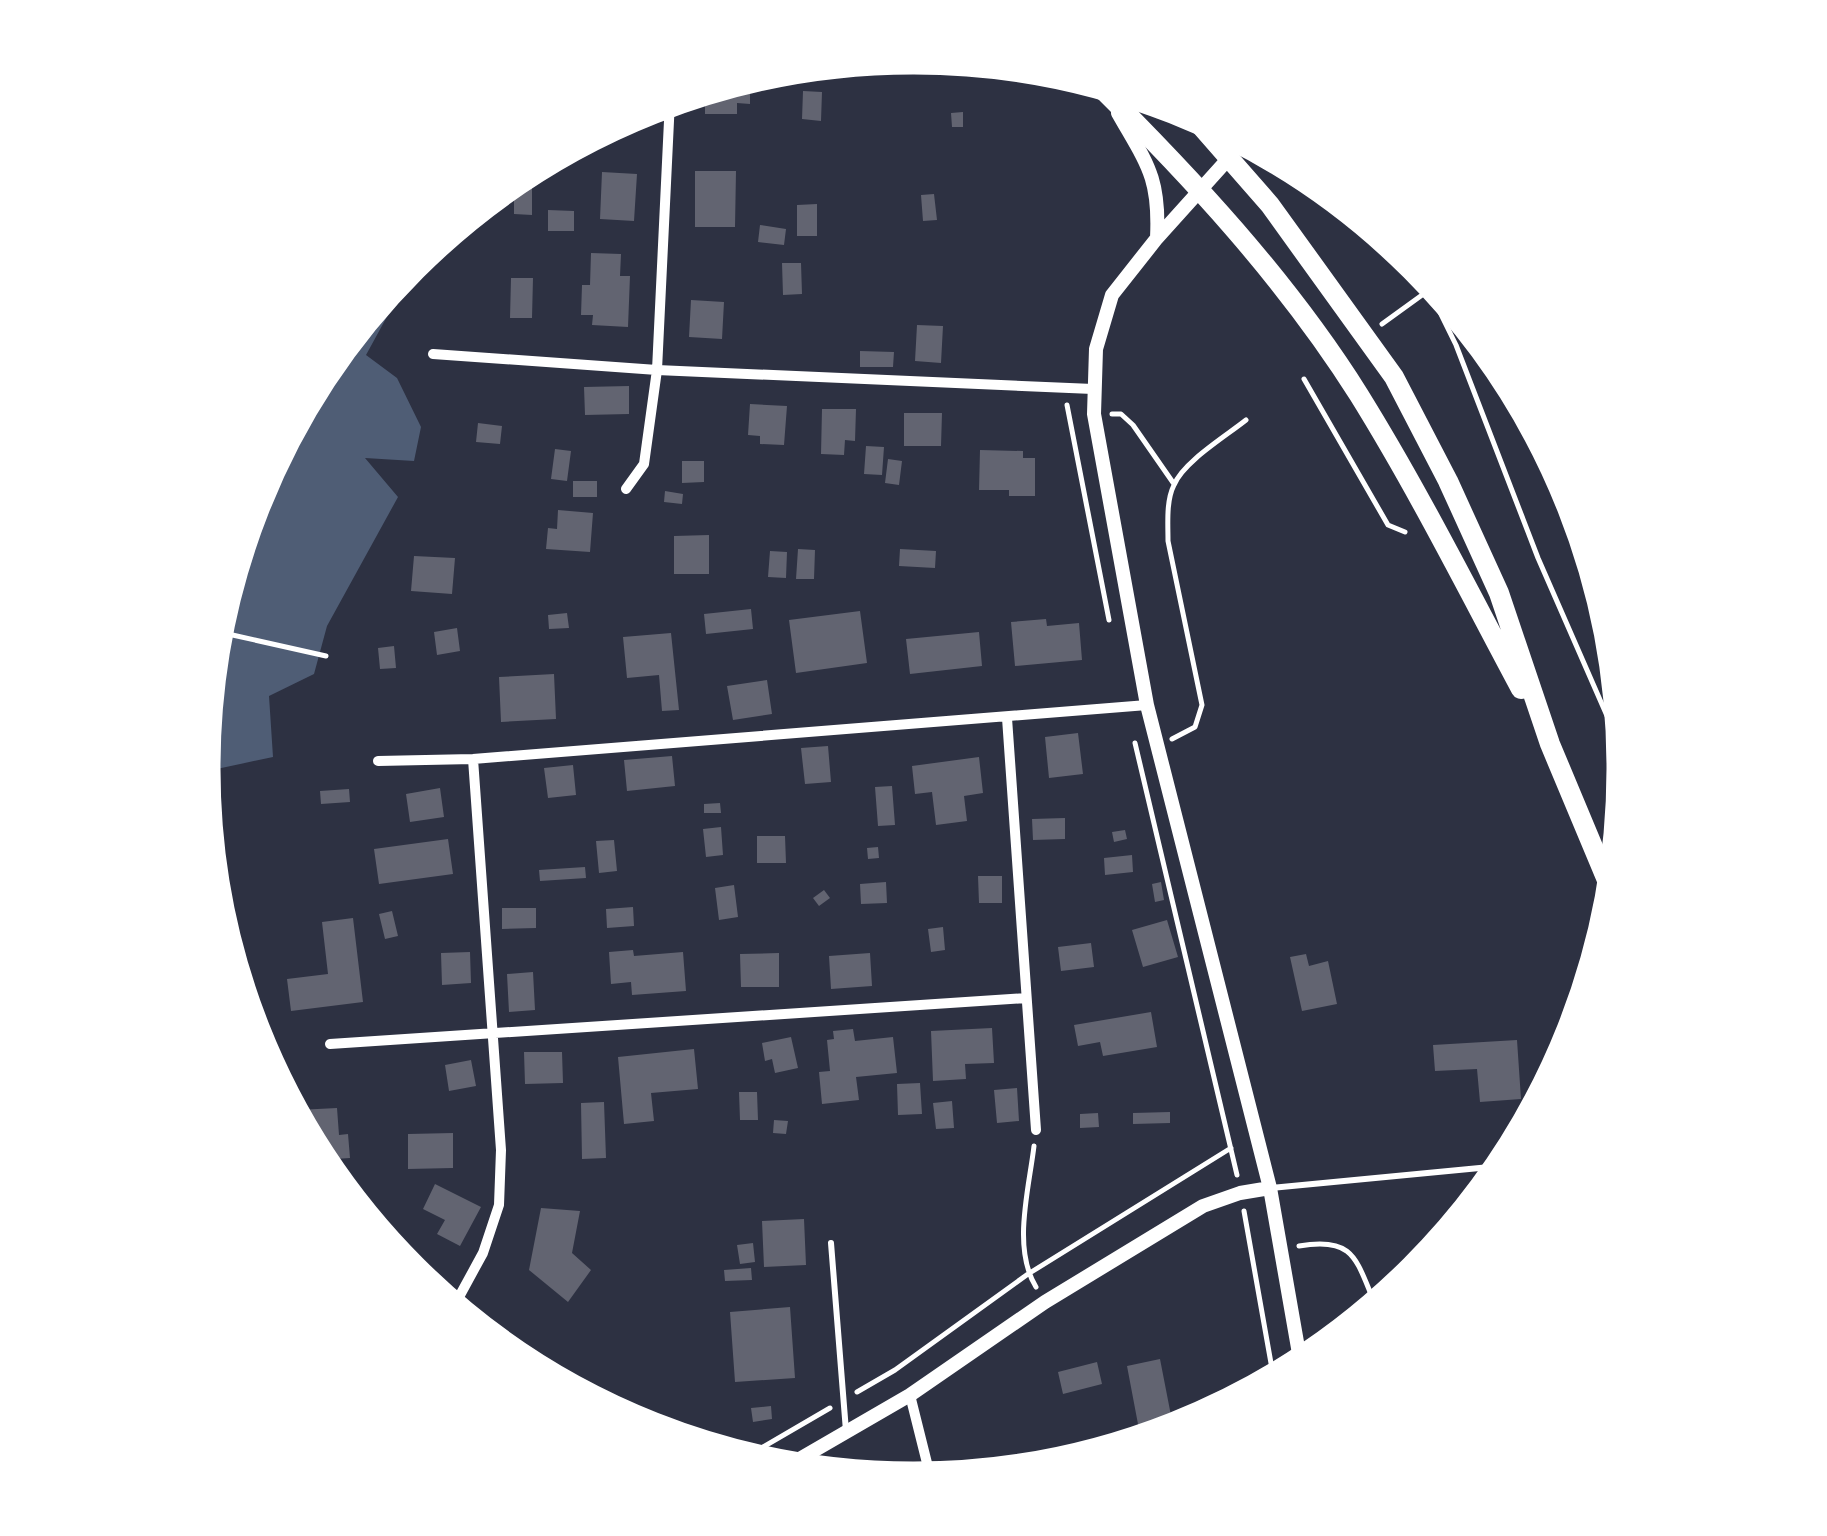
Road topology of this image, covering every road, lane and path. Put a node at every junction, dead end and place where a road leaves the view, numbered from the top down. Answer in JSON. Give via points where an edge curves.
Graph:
{"nodes":[{"id":1,"x":1109,"y":100,"type":"edge"},
{"id":2,"x":1116,"y":103,"type":"edge"},
{"id":3,"x":669,"y":117,"type":"edge"},
{"id":4,"x":1213,"y":140,"type":"edge"},
{"id":5,"x":1229,"y":158,"type":"junction"},
{"id":6,"x":1202,"y":190,"type":"junction"},
{"id":7,"x":1157,"y":238,"type":"junction"},
{"id":8,"x":1423,"y":295,"type":"edge"},
{"id":9,"x":1442,"y":316,"type":"edge"},
{"id":10,"x":1372,"y":332,"type":"dead end"},
{"id":11,"x":433,"y":354,"type":"dead end"},
{"id":12,"x":656,"y":370,"type":"junction"},
{"id":13,"x":1304,"y":379,"type":"dead end"},
{"id":14,"x":1065,"y":387,"type":"junction"},
{"id":15,"x":1093,"y":389,"type":"junction"},
{"id":16,"x":1094,"y":414,"type":"junction"},
{"id":17,"x":1068,"y":415,"type":"junction"},
{"id":18,"x":1246,"y":420,"type":"dead end"},
{"id":19,"x":1174,"y":484,"type":"junction"},
{"id":20,"x":626,"y":489,"type":"dead end"},
{"id":21,"x":1405,"y":532,"type":"dead end"},
{"id":22,"x":1110,"y":623,"type":"dead end"},
{"id":23,"x":231,"y":635,"type":"edge"},
{"id":24,"x":326,"y":656,"type":"dead end"},
{"id":25,"x":1147,"y":705,"type":"junction"},
{"id":26,"x":1129,"y":707,"type":"junction"},
{"id":27,"x":1607,"y":714,"type":"edge"},
{"id":28,"x":1008,"y":718,"type":"junction"},
{"id":29,"x":1157,"y":743,"type":"junction"},
{"id":30,"x":1550,"y":744,"type":"junction"},
{"id":31,"x":1135,"y":747,"type":"junction"},
{"id":32,"x":472,"y":759,"type":"junction"},
{"id":33,"x":378,"y":761,"type":"dead end"},
{"id":34,"x":1602,"y":868,"type":"edge"},
{"id":35,"x":1026,"y":998,"type":"junction"},
{"id":36,"x":492,"y":1036,"type":"junction"},
{"id":37,"x":330,"y":1044,"type":"dead end"},
{"id":38,"x":1036,"y":1130,"type":"joint"},
{"id":39,"x":1231,"y":1148,"type":"junction"},
{"id":40,"x":1483,"y":1167,"type":"edge"},
{"id":41,"x":1270,"y":1188,"type":"junction"},
{"id":42,"x":1240,"y":1192,"type":"junction"},
{"id":43,"x":832,"y":1243,"type":"dead end"},
{"id":44,"x":1280,"y":1249,"type":"junction"},
{"id":45,"x":1252,"y":1252,"type":"junction"},
{"id":46,"x":1028,"y":1274,"type":"junction"},
{"id":47,"x":1370,"y":1293,"type":"edge"},
{"id":48,"x":460,"y":1295,"type":"edge"},
{"id":49,"x":1045,"y":1302,"type":"junction"},
{"id":50,"x":1298,"y":1347,"type":"edge"},
{"id":51,"x":1271,"y":1364,"type":"edge"},
{"id":52,"x":910,"y":1395,"type":"junction"},
{"id":53,"x":844,"y":1400,"type":"junction"},
{"id":54,"x":846,"y":1432,"type":"junction"},
{"id":55,"x":763,"y":1447,"type":"edge"},
{"id":56,"x":806,"y":1455,"type":"edge"},
{"id":57,"x":927,"y":1463,"type":"edge"}],
"edges":[{"from":1,"to":7,"type":"street","via":[[1154,177]]},
{"from":2,"to":6,"type":"highway"},
{"from":3,"to":12,"type":"street"},
{"from":4,"to":5,"type":"highway"},
{"from":5,"to":6,"type":"street"},
{"from":5,"to":30,"type":"highway","via":[[1394,378],[1499,592]]},
{"from":6,"to":7,"type":"street"},
{"from":6,"to":30,"type":"highway","via":[[1358,394]]},
{"from":7,"to":15,"type":"street","via":[[1112,295],[1098,339]]},
{"from":8,"to":10,"type":"path"},
{"from":9,"to":27,"type":"path"},
{"from":11,"to":12,"type":"street"},
{"from":12,"to":14,"type":"street"},
{"from":12,"to":20,"type":"street","via":[[644,464]]},
{"from":13,"to":21,"type":"path","via":[[1388,525]]},
{"from":14,"to":15,"type":"street"},
{"from":14,"to":17,"type":"path"},
{"from":15,"to":16,"type":"street"},
{"from":16,"to":17,"type":"path"},
{"from":16,"to":19,"type":"path","via":[[1121,414]]},
{"from":16,"to":25,"type":"street"},
{"from":17,"to":22,"type":"path"},
{"from":18,"to":19,"type":"path"},
{"from":19,"to":29,"type":"path","via":[[1168,541],[1202,705],[1195,727]]},
{"from":23,"to":24,"type":"path"},
{"from":25,"to":26,"type":"street"},
{"from":25,"to":29,"type":"street"},
{"from":26,"to":28,"type":"street"},
{"from":26,"to":31,"type":"path"},
{"from":28,"to":32,"type":"street"},
{"from":28,"to":35,"type":"street"},
{"from":29,"to":31,"type":"path"},
{"from":29,"to":41,"type":"street"},
{"from":30,"to":34,"type":"highway"},
{"from":31,"to":39,"type":"path"},
{"from":32,"to":33,"type":"street"},
{"from":32,"to":36,"type":"street"},
{"from":35,"to":36,"type":"street"},
{"from":35,"to":38,"type":"street"},
{"from":36,"to":37,"type":"street"},
{"from":36,"to":48,"type":"street","via":[[499,1205]]},
{"from":38,"to":46,"type":"path","via":[[1024,1228]]},
{"from":39,"to":42,"type":"path"},
{"from":39,"to":46,"type":"path"},
{"from":40,"to":41,"type":"lane"},
{"from":41,"to":42,"type":"street"},
{"from":41,"to":44,"type":"street"},
{"from":42,"to":45,"type":"path"},
{"from":42,"to":49,"type":"street","via":[[1203,1206]]},
{"from":43,"to":53,"type":"lane"},
{"from":44,"to":45,"type":"path"},
{"from":44,"to":47,"type":"path","via":[[1328,1241],[1345,1248]]},
{"from":44,"to":50,"type":"street"},
{"from":45,"to":51,"type":"path"},
{"from":46,"to":49,"type":"path"},
{"from":46,"to":53,"type":"path"},
{"from":49,"to":52,"type":"street"},
{"from":52,"to":54,"type":"street"},
{"from":52,"to":57,"type":"street"},
{"from":53,"to":54,"type":"lane"},
{"from":53,"to":55,"type":"path"},
{"from":54,"to":56,"type":"street"}]}
